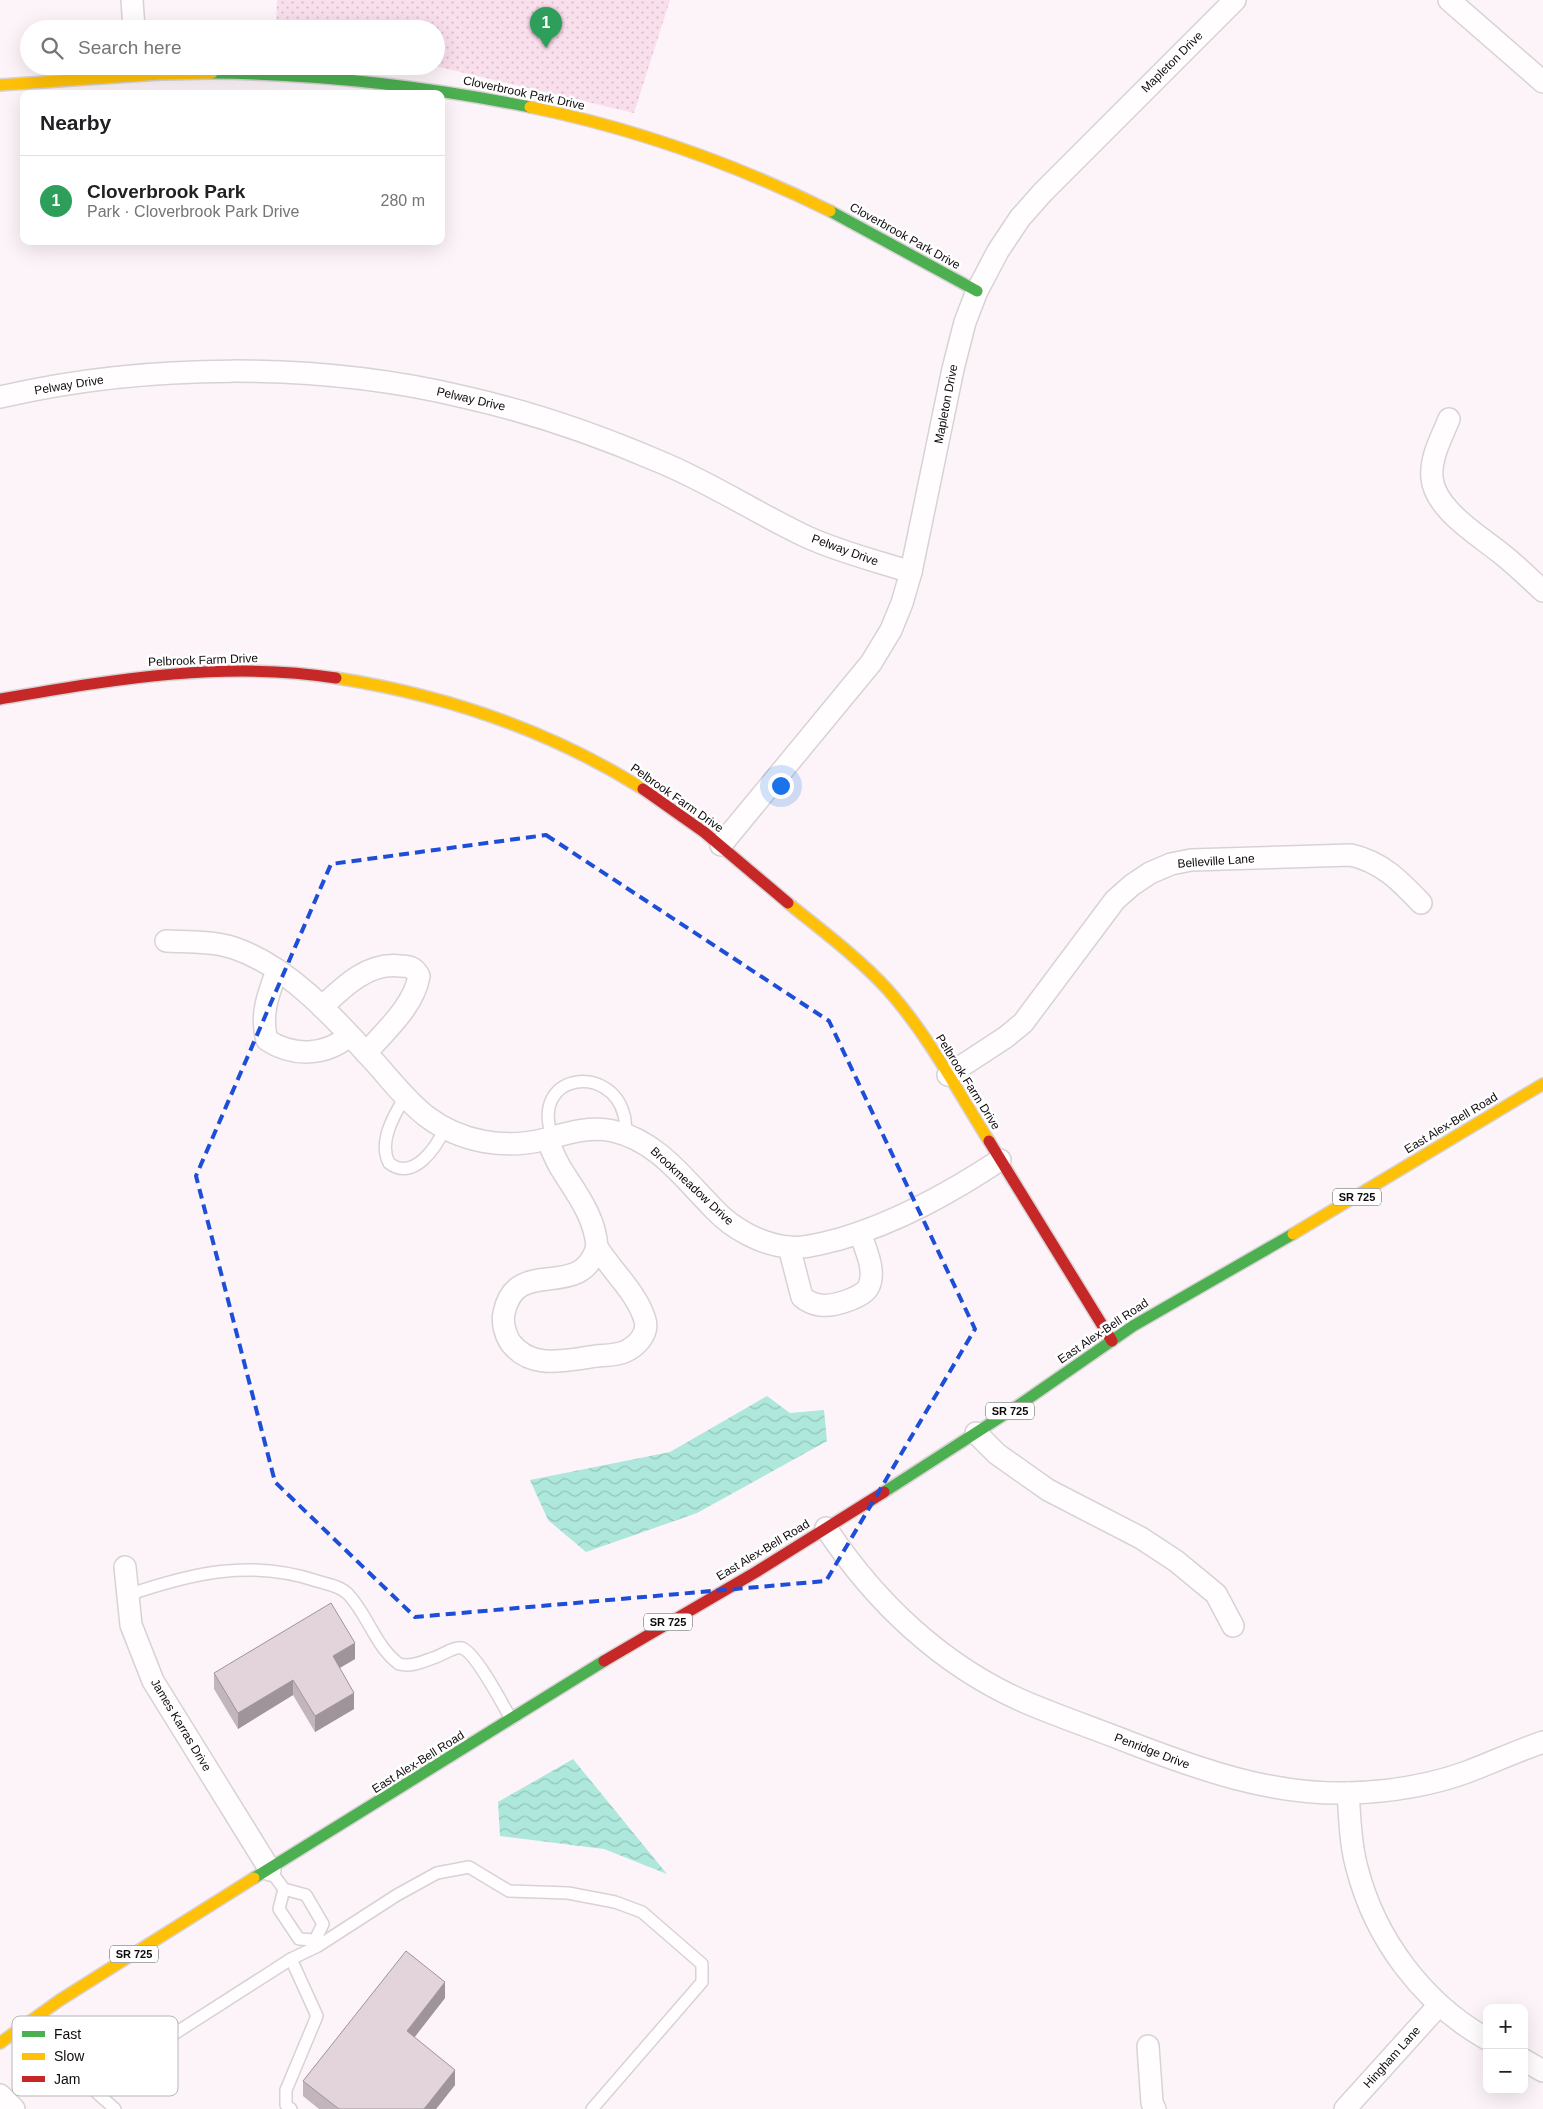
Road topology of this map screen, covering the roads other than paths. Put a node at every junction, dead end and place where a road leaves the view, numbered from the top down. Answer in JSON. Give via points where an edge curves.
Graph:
{"nodes":[{"id":1,"x":132,"y":0,"type":"edge"},
{"id":2,"x":1234,"y":0,"type":"edge"},
{"id":3,"x":1449,"y":0,"type":"edge"},
{"id":4,"x":133,"y":20,"type":"edge"},
{"id":5,"x":98,"y":75,"type":"edge"},
{"id":6,"x":286,"y":75,"type":"edge"},
{"id":7,"x":1543,"y":82,"type":"edge"},
{"id":8,"x":0,"y":85,"type":"edge"},
{"id":9,"x":440,"y":90,"type":"edge"},
{"id":10,"x":445,"y":91,"type":"edge"},
{"id":11,"x":977,"y":291,"type":"junction"},
{"id":12,"x":0,"y":397,"type":"edge"},
{"id":13,"x":1449,"y":419,"type":"dead end"},
{"id":14,"x":911,"y":572,"type":"junction"},
{"id":15,"x":1543,"y":591,"type":"edge"},
{"id":16,"x":0,"y":699,"type":"edge"},
{"id":17,"x":721,"y":845,"type":"junction"},
{"id":18,"x":1421,"y":904,"type":"dead end"},
{"id":19,"x":166,"y":941,"type":"dead end"},
{"id":20,"x":277,"y":971,"type":"junction"},
{"id":21,"x":322,"y":1007,"type":"junction"},
{"id":22,"x":349,"y":1036,"type":"junction"},
{"id":23,"x":366,"y":1053,"type":"junction"},
{"id":24,"x":948,"y":1075,"type":"junction"},
{"id":25,"x":1543,"y":1084,"type":"edge"},
{"id":26,"x":405,"y":1097,"type":"junction"},
{"id":27,"x":445,"y":1128,"type":"junction"},
{"id":28,"x":626,"y":1134,"type":"junction"},
{"id":29,"x":549,"y":1138,"type":"junction"},
{"id":30,"x":1000,"y":1160,"type":"junction"},
{"id":31,"x":860,"y":1233,"type":"junction"},
{"id":32,"x":597,"y":1247,"type":"junction"},
{"id":33,"x":789,"y":1247,"type":"junction"},
{"id":34,"x":1112,"y":1341,"type":"junction"},
{"id":35,"x":976,"y":1433,"type":"junction"},
{"id":36,"x":826,"y":1528,"type":"junction"},
{"id":37,"x":125,"y":1567,"type":"dead end"},
{"id":38,"x":128,"y":1595,"type":"junction"},
{"id":39,"x":1233,"y":1626,"type":"dead end"},
{"id":40,"x":511,"y":1719,"type":"junction"},
{"id":41,"x":1543,"y":1742,"type":"edge"},
{"id":42,"x":1348,"y":1793,"type":"junction"},
{"id":43,"x":270,"y":1870,"type":"junction"},
{"id":44,"x":284,"y":1889,"type":"junction"},
{"id":45,"x":317,"y":1943,"type":"junction"},
{"id":46,"x":291,"y":1959,"type":"junction"},
{"id":47,"x":1439,"y":2005,"type":"junction"},
{"id":48,"x":38,"y":2016,"type":"edge"},
{"id":49,"x":178,"y":2031,"type":"edge"},
{"id":50,"x":12,"y":2034,"type":"edge"},
{"id":51,"x":1483,"y":2036,"type":"edge"},
{"id":52,"x":0,"y":2043,"type":"edge"},
{"id":53,"x":1148,"y":2046,"type":"dead end"},
{"id":54,"x":1528,"y":2062,"type":"edge"},
{"id":55,"x":1543,"y":2071,"type":"edge"},
{"id":56,"x":0,"y":2095,"type":"edge"},
{"id":57,"x":100,"y":2096,"type":"edge"},
{"id":58,"x":14,"y":2109,"type":"edge"},
{"id":59,"x":115,"y":2109,"type":"edge"},
{"id":60,"x":291,"y":2109,"type":"edge"},
{"id":61,"x":592,"y":2109,"type":"edge"},
{"id":62,"x":1155,"y":2109,"type":"edge"},
{"id":63,"x":1345,"y":2109,"type":"edge"}],
"edges":[{"from":1,"to":4,"type":"street"},
{"from":2,"to":11,"type":"street","name":"Mapleton Drive","via":[[1043,192],[998,251]]},
{"from":3,"to":7,"type":"street"},
{"from":5,"to":8,"type":"street","name":"Cloverbrook Park Drive"},
{"from":6,"to":9,"type":"street","name":"Cloverbrook Park Drive","via":[[351,78]]},
{"from":10,"to":11,"type":"street","name":"Cloverbrook Park Drive","via":[[540,108],[639,134],[751,175],[857,224]]},
{"from":11,"to":14,"type":"street","name":"Mapleton Drive","via":[[953,369]]},
{"from":12,"to":14,"type":"street","name":"Pelway Drive","via":[[105,379],[230,372],[345,378],[444,393],[589,433],[703,481],[835,549]]},
{"from":13,"to":15,"type":"street","via":[[1432,465],[1436,492],[1458,520]]},
{"from":14,"to":17,"type":"street","name":"Mapleton Drive","via":[[891,630],[871,663]]},
{"from":16,"to":17,"type":"street","name":"Pelbrook Farm Drive","via":[[139,676],[198,671],[256,670],[386,685],[508,721],[559,743],[652,795]]},
{"from":17,"to":24,"type":"street","name":"Pelbrook Farm Drive","via":[[881,983],[910,1018]]},
{"from":18,"to":24,"type":"street","name":"Belleville Lane","via":[[1385,868],[1351,855],[1218,858],[1171,864],[1150,873],[1115,900],[1023,1022]]},
{"from":19,"to":20,"type":"street","name":"Brookmeadow Drive","via":[[232,947]]},
{"from":20,"to":21,"type":"street","name":"Brookmeadow Drive"},
{"from":20,"to":22,"type":"street","via":[[263,1016],[267,1040],[299,1052],[315,1052],[329,1049]]},
{"from":21,"to":22,"type":"street","name":"Brookmeadow Drive"},
{"from":21,"to":23,"type":"street","via":[[358,977],[375,968],[391,965],[416,970],[419,976],[413,995]]},
{"from":22,"to":23,"type":"street","name":"Brookmeadow Drive"},
{"from":23,"to":26,"type":"street","name":"Brookmeadow Drive"},
{"from":24,"to":30,"type":"street","name":"Pelbrook Farm Drive"},
{"from":25,"to":34,"type":"street","name":"East Alex-Bell Road","number":"SR 725","via":[[1239,1267],[1167,1305]]},
{"from":26,"to":27,"type":"street","name":"Brookmeadow Drive"},
{"from":26,"to":27,"type":"lane","via":[[388,1131],[388,1163],[402,1170],[416,1165],[430,1155]]},
{"from":27,"to":29,"type":"street","name":"Brookmeadow Drive","via":[[492,1143],[513,1144]]},
{"from":28,"to":29,"type":"street","name":"Brookmeadow Drive","via":[[589,1130],[566,1132]]},
{"from":28,"to":29,"type":"lane","via":[[625,1116],[620,1104],[610,1092],[584,1080],[572,1082],[550,1102],[547,1112]]},
{"from":28,"to":33,"type":"street","name":"Brookmeadow Drive","via":[[651,1147],[669,1162],[732,1224],[759,1239]]},
{"from":29,"to":32,"type":"street","via":[[559,1165],[583,1203],[596,1232]]},
{"from":30,"to":31,"type":"street","name":"Brookmeadow Drive","via":[[928,1204]]},
{"from":30,"to":34,"type":"street","name":"Pelbrook Farm Drive"},
{"from":31,"to":33,"type":"street","name":"Brookmeadow Drive","via":[[802,1247]]},
{"from":31,"to":33,"type":"street","via":[[869,1259],[869,1287],[851,1300],[822,1306],[809,1303],[802,1297]]},
{"from":32,"to":32,"type":"street","via":[[593,1259],[577,1274],[535,1280],[520,1285],[511,1296],[504,1313],[504,1327],[516,1350],[541,1362],[623,1352],[643,1337],[645,1320]]},
{"from":34,"to":35,"type":"street","name":"East Alex-Bell Road","number":"SR 725"},
{"from":35,"to":36,"type":"street","name":"East Alex-Bell Road","number":"SR 725"},
{"from":35,"to":39,"type":"street","via":[[997,1454],[1048,1490],[1141,1538],[1176,1561],[1216,1594]]},
{"from":36,"to":40,"type":"street","name":"East Alex-Bell Road","number":"SR 725"},
{"from":36,"to":42,"type":"street","name":"Penridge Drive","via":[[883,1602],[951,1659],[990,1684],[1024,1701],[1223,1776],[1301,1791]]},
{"from":37,"to":38,"type":"street","name":"James Karras Drive"},
{"from":38,"to":40,"type":"lane","via":[[175,1579],[229,1570],[256,1569],[301,1576],[337,1587],[347,1593],[386,1652],[399,1664],[416,1664],[454,1649],[462,1648],[470,1654]]},
{"from":38,"to":43,"type":"street","name":"James Karras Drive","via":[[131,1625],[153,1681]]},
{"from":40,"to":43,"type":"street","name":"East Alex-Bell Road","number":"SR 725"},
{"from":41,"to":42,"type":"street","name":"Penridge Drive","via":[[1431,1782]]},
{"from":42,"to":47,"type":"street","via":[[1356,1867],[1365,1897],[1402,1963]]},
{"from":43,"to":44,"type":"lane"},
{"from":43,"to":48,"type":"street","name":"East Alex-Bell Road","number":"SR 725"},
{"from":44,"to":45,"type":"lane","via":[[279,1909],[298,1939]]},
{"from":44,"to":45,"type":"lane","via":[[306,1895],[323,1924]]},
{"from":45,"to":46,"type":"lane"},
{"from":45,"to":61,"type":"lane","via":[[437,1873],[469,1867],[509,1891],[568,1893],[615,1902],[642,1912],[702,1964],[702,1982]]},
{"from":46,"to":49,"type":"lane"},
{"from":46,"to":60,"type":"lane","via":[[318,2016],[286,2090],[286,2105]]},
{"from":47,"to":51,"type":"street"},
{"from":47,"to":63,"type":"street","name":"Hingham Lane"},
{"from":50,"to":52,"type":"street","name":"East Alex-Bell Road","number":"SR 725"},
{"from":53,"to":62,"type":"street"},
{"from":54,"to":55,"type":"street"},
{"from":56,"to":58,"type":"street"},
{"from":57,"to":59,"type":"lane"}]}
